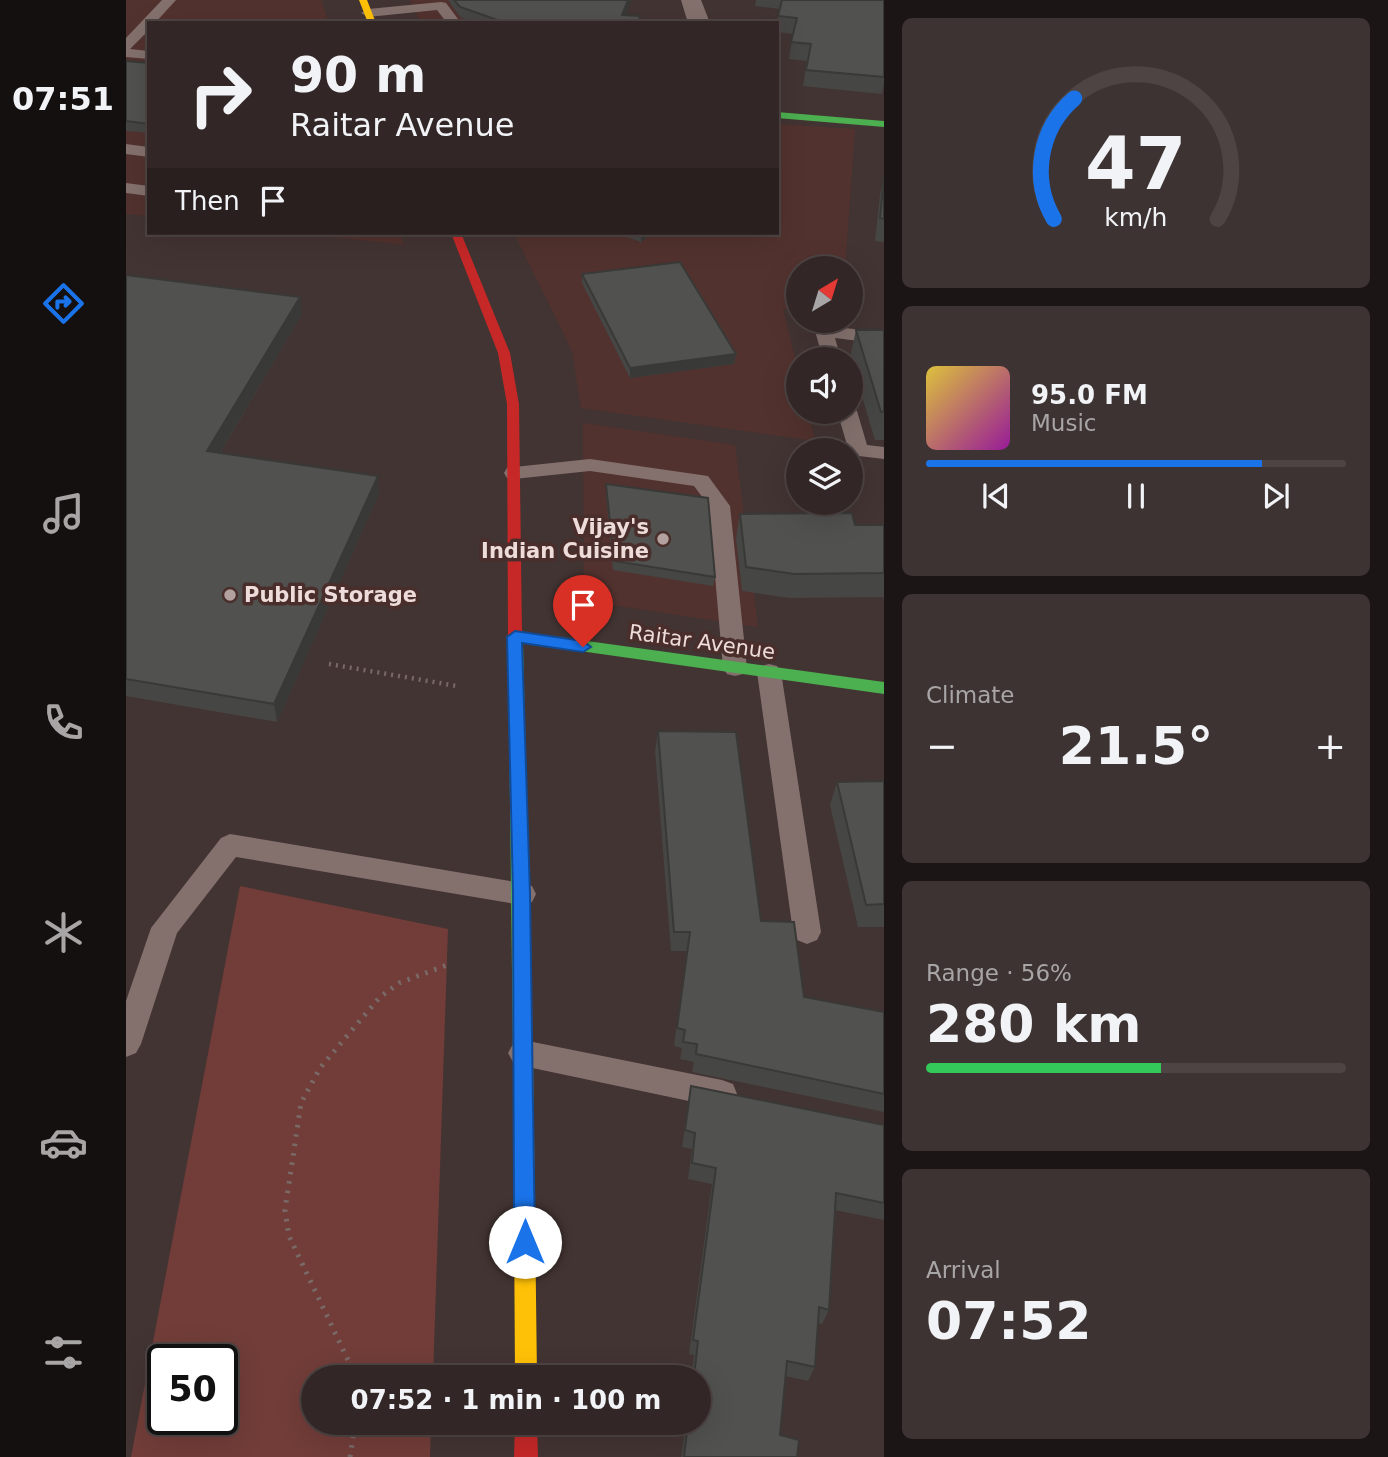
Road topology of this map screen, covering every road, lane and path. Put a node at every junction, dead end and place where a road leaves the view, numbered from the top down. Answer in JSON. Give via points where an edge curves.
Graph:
{"nodes":[{"id":1,"x":169,"y":0,"type":"edge"},
{"id":2,"x":691,"y":0,"type":"edge"},
{"id":3,"x":368,"y":12,"type":"edge"},
{"id":4,"x":149,"y":21,"type":"edge"},
{"id":5,"x":452,"y":21,"type":"edge"},
{"id":6,"x":698,"y":21,"type":"edge"},
{"id":7,"x":147,"y":24,"type":"edge"},
{"id":8,"x":126,"y":46,"type":"edge"},
{"id":9,"x":126,"y":53,"type":"edge"},
{"id":10,"x":147,"y":55,"type":"edge"},
{"id":11,"x":779,"y":115,"type":"edge"},
{"id":12,"x":884,"y":124,"type":"edge"},
{"id":13,"x":126,"y":149,"type":"edge"},
{"id":14,"x":147,"y":152,"type":"edge"},
{"id":15,"x":126,"y":188,"type":"edge"},
{"id":16,"x":147,"y":191,"type":"edge"},
{"id":17,"x":457,"y":235,"type":"edge"},
{"id":18,"x":884,"y":338,"type":"edge"},
{"id":19,"x":829,"y":347,"type":"edge"},
{"id":20,"x":851,"y":424,"type":"edge"},
{"id":21,"x":884,"y":453,"type":"edge"},
{"id":22,"x":514,"y":473,"type":"junction"},
{"id":23,"x":515,"y":637,"type":"junction"},
{"id":24,"x":329,"y":664,"type":"dead end"},
{"id":25,"x":736,"y":668,"type":"junction"},
{"id":26,"x":769,"y":672,"type":"junction"},
{"id":27,"x":457,"y":687,"type":"dead end"},
{"id":28,"x":884,"y":688,"type":"edge"},
{"id":29,"x":522,"y":894,"type":"junction"},
{"id":30,"x":807,"y":932,"type":"dead end"},
{"id":31,"x":447,"y":965,"type":"dead end"},
{"id":32,"x":126,"y":1044,"type":"edge"},
{"id":33,"x":523,"y":1053,"type":"junction"},
{"id":34,"x":748,"y":1099,"type":"edge"},
{"id":35,"x":350,"y":1365,"type":"edge"},
{"id":36,"x":526,"y":1365,"type":"edge"},
{"id":37,"x":353,"y":1435,"type":"edge"},
{"id":38,"x":526,"y":1435,"type":"edge"},
{"id":39,"x":349,"y":1457,"type":"edge"},
{"id":40,"x":526,"y":1457,"type":"edge"}],
"edges":[{"from":1,"to":4,"type":"lane"},
{"from":2,"to":6,"type":"street"},
{"from":3,"to":5,"type":"lane","via":[[441,6]]},
{"from":7,"to":8,"type":"lane"},
{"from":9,"to":10,"type":"lane"},
{"from":11,"to":12,"type":"main road"},
{"from":13,"to":14,"type":"lane"},
{"from":15,"to":16,"type":"lane"},
{"from":17,"to":22,"type":"main road","via":[[504,353],[513,404]]},
{"from":18,"to":19,"type":"lane","via":[[824,331]]},
{"from":20,"to":21,"type":"lane","via":[[858,451]]},
{"from":22,"to":23,"type":"main road"},
{"from":22,"to":25,"type":"lane","via":[[590,464],[701,481],[719,506]]},
{"from":23,"to":25,"type":"main road","name":"Raitar Avenue"},
{"from":23,"to":29,"type":"main road"},
{"from":24,"to":27,"type":"path"},
{"from":25,"to":26,"type":"main road","name":"Raitar Avenue"},
{"from":26,"to":28,"type":"main road","name":"Raitar Avenue"},
{"from":26,"to":30,"type":"lane"},
{"from":29,"to":32,"type":"lane","via":[[229,845],[165,928]]},
{"from":29,"to":33,"type":"main road"},
{"from":31,"to":35,"type":"path","via":[[399,983],[380,997],[320,1068],[301,1103],[285,1210],[289,1236]]},
{"from":33,"to":34,"type":"lane"},
{"from":33,"to":36,"type":"main road"},
{"from":37,"to":39,"type":"path"},
{"from":38,"to":40,"type":"main road"}]}
